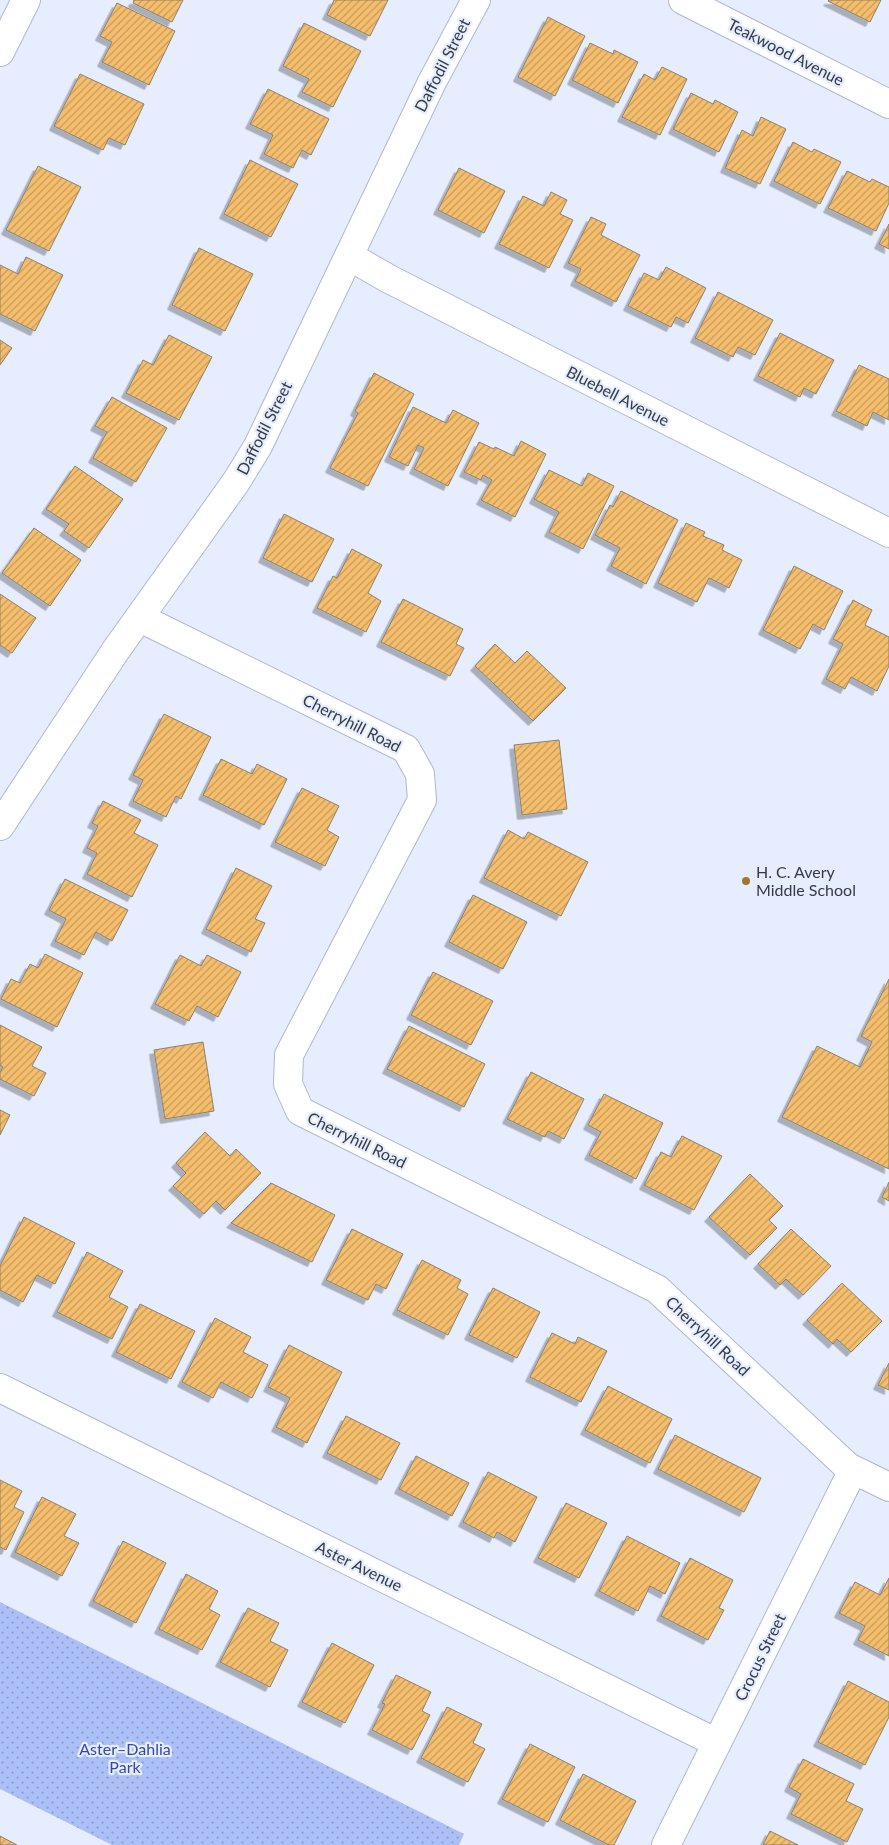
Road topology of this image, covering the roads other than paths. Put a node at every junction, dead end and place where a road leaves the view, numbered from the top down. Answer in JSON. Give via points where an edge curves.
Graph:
{"nodes":[{"id":1,"x":26,"y":0,"type":"edge"},
{"id":2,"x":476,"y":0,"type":"edge"},
{"id":3,"x":683,"y":0,"type":"edge"},
{"id":4,"x":0,"y":52,"type":"edge"},
{"id":5,"x":889,"y":104,"type":"edge"},
{"id":6,"x":349,"y":256,"type":"junction"},
{"id":7,"x":889,"y":533,"type":"edge"},
{"id":8,"x":140,"y":618,"type":"junction"},
{"id":9,"x":0,"y":826,"type":"edge"},
{"id":10,"x":0,"y":1388,"type":"edge"},
{"id":11,"x":854,"y":1470,"type":"junction"},
{"id":12,"x":889,"y":1487,"type":"edge"},
{"id":13,"x":717,"y":1743,"type":"junction"},
{"id":14,"x":666,"y":1845,"type":"edge"}],
"edges":[{"from":1,"to":4,"type":"street"},
{"from":2,"to":6,"type":"street","name":"Daffodil Street","via":[[432,82]]},
{"from":3,"to":5,"type":"street","name":"Teakwood Avenue"},
{"from":6,"to":7,"type":"street","name":"Bluebell Avenue"},
{"from":6,"to":8,"type":"street","name":"Daffodil Street","via":[[258,446]]},
{"from":8,"to":9,"type":"street","name":"Daffodil Street"},
{"from":8,"to":11,"type":"street","name":"Cherryhill Road","via":[[406,749],[420,774],[422,800],[289,1055],[288,1084],[300,1111],[657,1289],[848,1468]]},
{"from":10,"to":13,"type":"street","name":"Aster Avenue"},
{"from":11,"to":12,"type":"street","name":"Cherryhill Road"},
{"from":11,"to":13,"type":"street","name":"Crocus Street"},
{"from":13,"to":14,"type":"street","name":"Crocus Street"}]}
